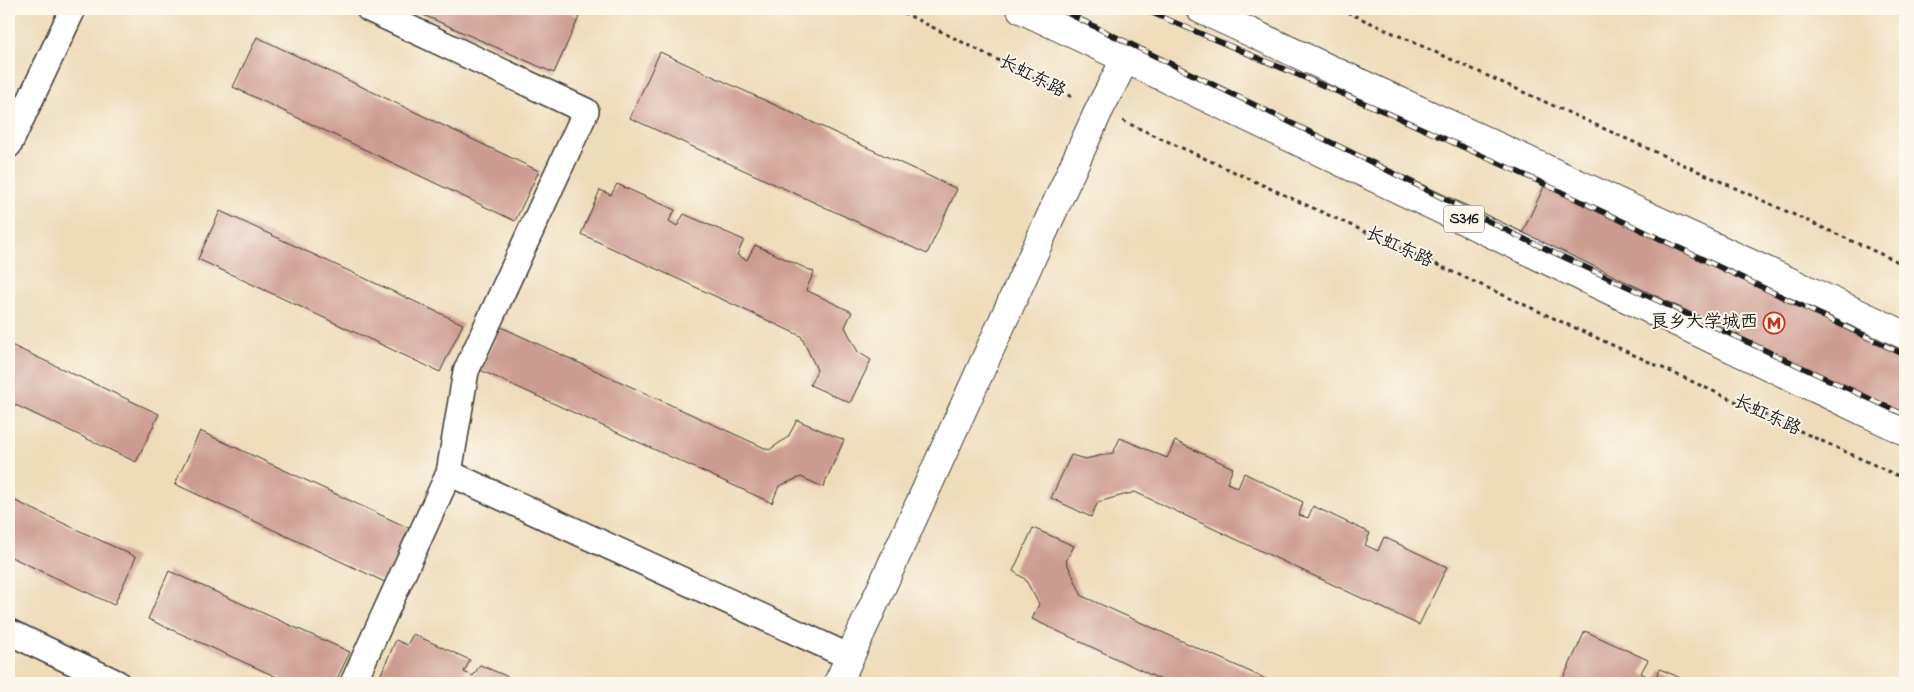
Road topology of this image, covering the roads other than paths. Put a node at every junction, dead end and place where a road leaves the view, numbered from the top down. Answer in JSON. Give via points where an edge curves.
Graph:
{"nodes":[{"id":1,"x":73,"y":9,"type":"edge"},
{"id":2,"x":369,"y":9,"type":"edge"},
{"id":3,"x":1021,"y":9,"type":"edge"},
{"id":4,"x":1200,"y":9,"type":"edge"},
{"id":5,"x":1126,"y":58,"type":"junction"},
{"id":6,"x":9,"y":145,"type":"edge"},
{"id":7,"x":1905,"y":335,"type":"edge"},
{"id":8,"x":1905,"y":431,"type":"edge"},
{"id":9,"x":449,"y":473,"type":"junction"},
{"id":10,"x":9,"y":632,"type":"edge"},
{"id":11,"x":850,"y":657,"type":"junction"},
{"id":12,"x":117,"y":683,"type":"edge"},
{"id":13,"x":353,"y":683,"type":"edge"},
{"id":14,"x":838,"y":683,"type":"edge"}],
"edges":[{"from":1,"to":6,"type":"street"},
{"from":2,"to":9,"type":"street","via":[[586,111],[466,371]]},
{"from":3,"to":5,"type":"main road","number":"S316"},
{"from":4,"to":7,"type":"main road"},
{"from":5,"to":8,"type":"main road","number":"S316"},
{"from":5,"to":11,"type":"main road","via":[[1099,110]]},
{"from":9,"to":11,"type":"street"},
{"from":9,"to":13,"type":"street"},
{"from":10,"to":12,"type":"street"},
{"from":11,"to":14,"type":"main road"}]}
